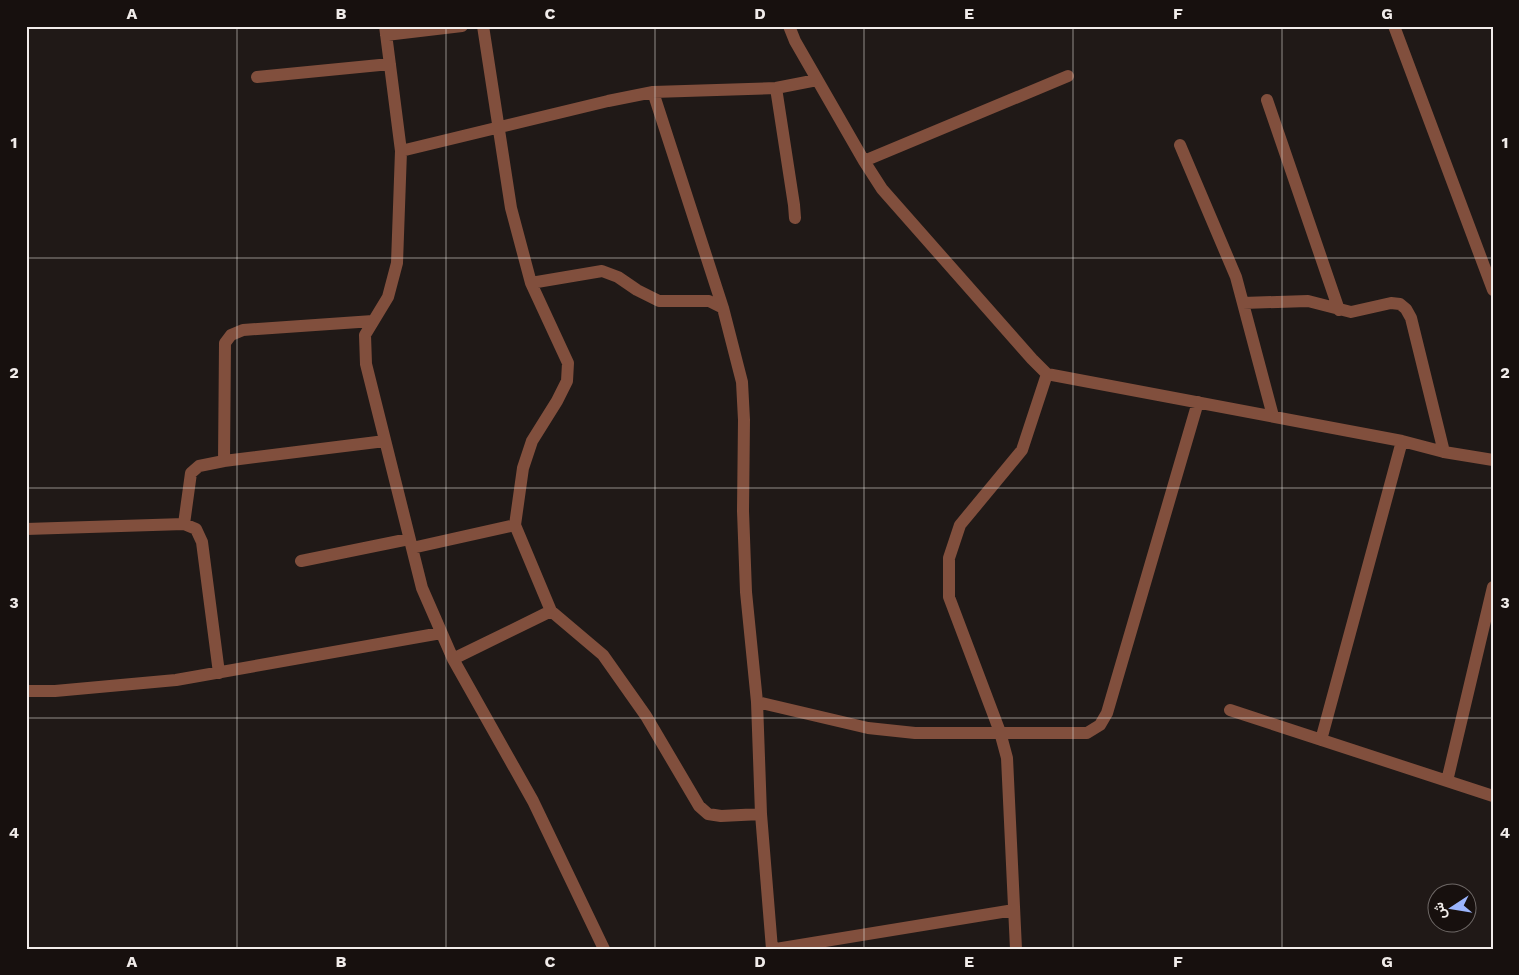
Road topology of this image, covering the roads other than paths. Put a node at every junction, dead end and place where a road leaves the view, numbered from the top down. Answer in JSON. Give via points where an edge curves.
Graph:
{"nodes":[{"id":1,"x":462,"y":26,"type":"edge"},
{"id":2,"x":483,"y":26,"type":"edge"},
{"id":3,"x":789,"y":26,"type":"edge"},
{"id":4,"x":1394,"y":26,"type":"edge"},
{"id":5,"x":386,"y":31,"type":"edge"},
{"id":6,"x":390,"y":64,"type":"junction"},
{"id":7,"x":1068,"y":76,"type":"dead end"},
{"id":8,"x":258,"y":77,"type":"dead end"},
{"id":9,"x":817,"y":80,"type":"junction"},
{"id":10,"x":776,"y":88,"type":"junction"},
{"id":11,"x":653,"y":92,"type":"junction"},
{"id":12,"x":1267,"y":100,"type":"dead end"},
{"id":13,"x":499,"y":127,"type":"junction"},
{"id":14,"x":1180,"y":145,"type":"dead end"},
{"id":15,"x":401,"y":150,"type":"junction"},
{"id":16,"x":864,"y":161,"type":"junction"},
{"id":17,"x":795,"y":218,"type":"dead end"},
{"id":18,"x":531,"y":283,"type":"junction"},
{"id":19,"x":1493,"y":290,"type":"edge"},
{"id":20,"x":1243,"y":304,"type":"junction"},
{"id":21,"x":723,"y":308,"type":"junction"},
{"id":22,"x":1339,"y":310,"type":"junction"},
{"id":23,"x":373,"y":321,"type":"junction"},
{"id":24,"x":1047,"y":374,"type":"junction"},
{"id":25,"x":1198,"y":402,"type":"junction"},
{"id":26,"x":1273,"y":416,"type":"junction"},
{"id":27,"x":385,"y":441,"type":"junction"},
{"id":28,"x":1402,"y":441,"type":"junction"},
{"id":29,"x":1444,"y":452,"type":"junction"},
{"id":30,"x":1493,"y":460,"type":"edge"},
{"id":31,"x":224,"y":461,"type":"junction"},
{"id":32,"x":184,"y":524,"type":"junction"},
{"id":33,"x":516,"y":525,"type":"junction"},
{"id":34,"x":26,"y":529,"type":"edge"},
{"id":35,"x":411,"y":544,"type":"junction"},
{"id":36,"x":301,"y":561,"type":"dead end"},
{"id":37,"x":1493,"y":587,"type":"edge"},
{"id":38,"x":550,"y":612,"type":"junction"},
{"id":39,"x":441,"y":633,"type":"junction"},
{"id":40,"x":453,"y":659,"type":"junction"},
{"id":41,"x":219,"y":673,"type":"junction"},
{"id":42,"x":26,"y":692,"type":"edge"},
{"id":43,"x":757,"y":702,"type":"junction"},
{"id":44,"x":1230,"y":710,"type":"dead end"},
{"id":45,"x":1000,"y":732,"type":"junction"},
{"id":46,"x":1321,"y":740,"type":"junction"},
{"id":47,"x":1447,"y":781,"type":"junction"},
{"id":48,"x":1493,"y":796,"type":"edge"},
{"id":49,"x":761,"y":814,"type":"junction"},
{"id":50,"x":1014,"y":910,"type":"junction"},
{"id":51,"x":604,"y":949,"type":"edge"},
{"id":52,"x":772,"y":949,"type":"edge"},
{"id":53,"x":776,"y":949,"type":"edge"},
{"id":54,"x":1016,"y":949,"type":"edge"}],
"edges":[{"from":1,"to":5,"type":"street"},
{"from":2,"to":13,"type":"street"},
{"from":3,"to":9,"type":"street"},
{"from":4,"to":19,"type":"street"},
{"from":5,"to":6,"type":"street"},
{"from":6,"to":8,"type":"street"},
{"from":6,"to":15,"type":"street"},
{"from":7,"to":16,"type":"street"},
{"from":9,"to":10,"type":"street"},
{"from":9,"to":16,"type":"street"},
{"from":10,"to":11,"type":"street"},
{"from":10,"to":17,"type":"street"},
{"from":11,"to":13,"type":"street"},
{"from":11,"to":21,"type":"street"},
{"from":12,"to":22,"type":"street"},
{"from":13,"to":15,"type":"street"},
{"from":13,"to":18,"type":"street","via":[[512,208]]},
{"from":14,"to":20,"type":"street","via":[[1236,277]]},
{"from":15,"to":23,"type":"street","via":[[397,263],[388,297]]},
{"from":16,"to":24,"type":"street","via":[[882,189]]},
{"from":18,"to":21,"type":"street","via":[[602,271],[659,301],[709,300]]},
{"from":18,"to":33,"type":"street","via":[[568,363],[567,381],[532,441],[523,468]]},
{"from":20,"to":22,"type":"street","via":[[1308,301]]},
{"from":20,"to":26,"type":"street"},
{"from":21,"to":43,"type":"street","via":[[742,382],[746,592]]},
{"from":22,"to":29,"type":"street","via":[[1351,312],[1392,303],[1406,308]]},
{"from":23,"to":27,"type":"street","via":[[365,335],[366,364]]},
{"from":23,"to":31,"type":"street","via":[[243,330],[230,335],[225,343]]},
{"from":24,"to":25,"type":"street"},
{"from":24,"to":45,"type":"street","via":[[1022,450],[960,525],[949,558],[949,597]]},
{"from":25,"to":26,"type":"street"},
{"from":25,"to":45,"type":"street","via":[[1107,713],[1100,725],[1087,733]]},
{"from":26,"to":28,"type":"street"},
{"from":27,"to":31,"type":"street"},
{"from":27,"to":35,"type":"street"},
{"from":28,"to":29,"type":"street"},
{"from":28,"to":46,"type":"street"},
{"from":29,"to":30,"type":"street"},
{"from":31,"to":32,"type":"street","via":[[199,466],[190,473]]},
{"from":32,"to":34,"type":"street"},
{"from":32,"to":41,"type":"street","via":[[196,529],[202,542]]},
{"from":33,"to":35,"type":"street"},
{"from":33,"to":38,"type":"street"},
{"from":35,"to":36,"type":"street"},
{"from":35,"to":39,"type":"street","via":[[422,588]]},
{"from":37,"to":47,"type":"street"},
{"from":38,"to":40,"type":"street"},
{"from":38,"to":49,"type":"street","via":[[603,654],[646,716],[699,806],[708,814],[720,816]]},
{"from":39,"to":40,"type":"street"},
{"from":39,"to":41,"type":"street"},
{"from":40,"to":51,"type":"street","via":[[533,801]]},
{"from":41,"to":42,"type":"street","via":[[55,692]]},
{"from":43,"to":45,"type":"street","via":[[868,728],[915,733]]},
{"from":43,"to":49,"type":"street"},
{"from":44,"to":46,"type":"street"},
{"from":45,"to":50,"type":"street","via":[[1007,758]]},
{"from":46,"to":47,"type":"street"},
{"from":47,"to":48,"type":"street"},
{"from":49,"to":52,"type":"street"},
{"from":50,"to":53,"type":"street"},
{"from":50,"to":54,"type":"street"}]}
